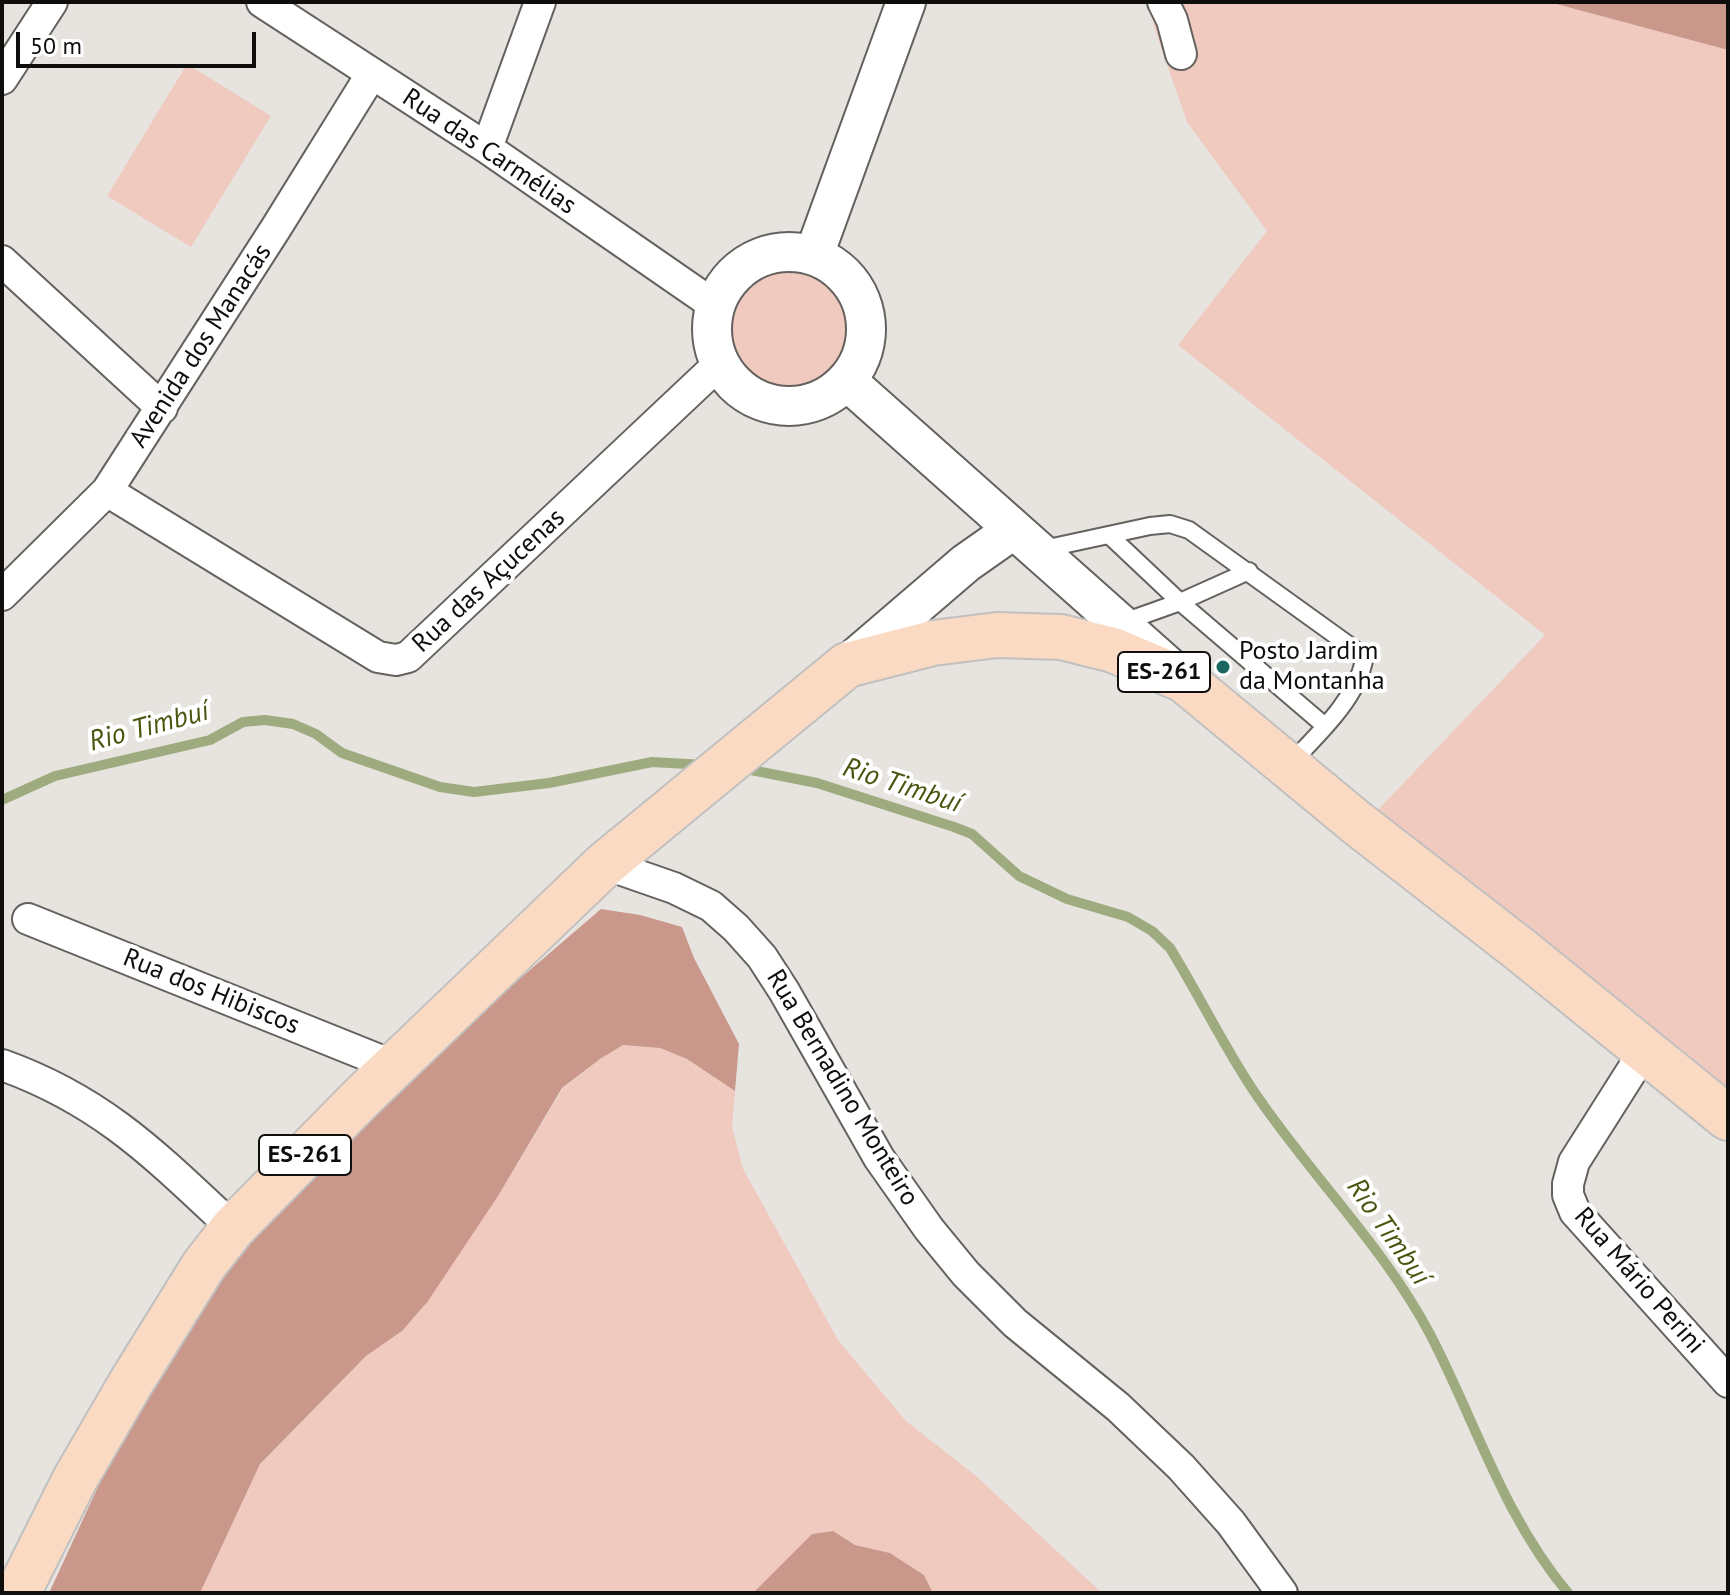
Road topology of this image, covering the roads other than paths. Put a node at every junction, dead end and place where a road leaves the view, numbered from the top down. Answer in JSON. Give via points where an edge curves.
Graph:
{"nodes":[{"id":1,"x":52,"y":2,"type":"edge"},
{"id":2,"x":262,"y":2,"type":"edge"},
{"id":3,"x":540,"y":2,"type":"edge"},
{"id":4,"x":906,"y":2,"type":"edge"},
{"id":5,"x":1163,"y":2,"type":"edge"},
{"id":6,"x":1181,"y":54,"type":"dead end"},
{"id":7,"x":371,"y":75,"type":"junction"},
{"id":8,"x":2,"y":79,"type":"edge"},
{"id":9,"x":487,"y":148,"type":"junction"},
{"id":10,"x":814,"y":255,"type":"junction"},
{"id":11,"x":2,"y":261,"type":"edge"},
{"id":12,"x":714,"y":305,"type":"junction"},
{"id":13,"x":719,"y":364,"type":"junction"},
{"id":14,"x":847,"y":381,"type":"junction"},
{"id":15,"x":162,"y":408,"type":"junction"},
{"id":16,"x":107,"y":491,"type":"junction"},
{"id":17,"x":1109,"y":535,"type":"junction"},
{"id":18,"x":1024,"y":540,"type":"junction"},
{"id":19,"x":1249,"y":571,"type":"junction"},
{"id":20,"x":2,"y":595,"type":"edge"},
{"id":21,"x":1180,"y":602,"type":"junction"},
{"id":22,"x":1120,"y":624,"type":"junction"},
{"id":23,"x":847,"y":665,"type":"junction"},
{"id":24,"x":1184,"y":680,"type":"junction"},
{"id":25,"x":1325,"y":726,"type":"junction"},
{"id":26,"x":1289,"y":765,"type":"junction"},
{"id":27,"x":605,"y":864,"type":"junction"},
{"id":28,"x":28,"y":919,"type":"dead end"},
{"id":29,"x":1645,"y":1050,"type":"junction"},
{"id":30,"x":2,"y":1065,"type":"edge"},
{"id":31,"x":394,"y":1066,"type":"junction"},
{"id":32,"x":1728,"y":1118,"type":"edge"},
{"id":33,"x":233,"y":1228,"type":"junction"},
{"id":34,"x":1728,"y":1382,"type":"edge"},
{"id":35,"x":18,"y":1593,"type":"edge"},
{"id":36,"x":1282,"y":1593,"type":"edge"}],
"edges":[{"from":1,"to":8,"type":"street"},
{"from":2,"to":7,"type":"street","name":"Rua das Carmélias"},
{"from":3,"to":9,"type":"street"},
{"from":4,"to":10,"type":"street"},
{"from":5,"to":6,"type":"street"},
{"from":7,"to":9,"type":"street","name":"Rua das Carmélias"},
{"from":7,"to":15,"type":"street","name":"Avenida dos Manacás"},
{"from":9,"to":12,"type":"street","name":"Rua das Carmélias"},
{"from":10,"to":12,"type":"street","via":[[783,251],[754,259],[730,278]]},
{"from":10,"to":14,"type":"street","via":[[840,270],[858,295],[866,324],[862,354]]},
{"from":11,"to":15,"type":"street"},
{"from":12,"to":13,"type":"street","via":[[711,335]]},
{"from":13,"to":14,"type":"street","via":[[737,389],[763,404],[794,407],[823,399]]},
{"from":13,"to":16,"type":"street","name":"Rua das Açucenas","via":[[408,657],[396,660],[378,657]]},
{"from":14,"to":18,"type":"street"},
{"from":15,"to":16,"type":"street","name":"Avenida dos Manacás"},
{"from":16,"to":20,"type":"street","name":"Avenida dos Manacás"},
{"from":17,"to":18,"type":"lane"},
{"from":17,"to":19,"type":"lane","via":[[1170,524],[1189,530]]},
{"from":17,"to":21,"type":"lane"},
{"from":18,"to":22,"type":"street"},
{"from":18,"to":23,"type":"street","via":[[966,563]]},
{"from":19,"to":21,"type":"lane"},
{"from":19,"to":25,"type":"lane","via":[[1364,661],[1360,678]]},
{"from":21,"to":22,"type":"lane"},
{"from":21,"to":25,"type":"lane"},
{"from":22,"to":24,"type":"street"},
{"from":23,"to":24,"type":"main road","number":"ES-261","via":[[933,643],[997,635],[1061,637],[1113,650]]},
{"from":23,"to":27,"type":"main road","number":"ES-261"},
{"from":24,"to":26,"type":"main road","number":"ES-261"},
{"from":25,"to":26,"type":"lane"},
{"from":26,"to":29,"type":"main road","number":"ES-261"},
{"from":27,"to":31,"type":"main road","number":"ES-261"},
{"from":27,"to":36,"type":"street","name":"Rua Bernadino Monteiro","via":[[711,906],[736,928],[784,991],[879,1158],[929,1229],[1015,1323],[1118,1407],[1181,1467]]},
{"from":28,"to":31,"type":"street","name":"Rua dos Hibiscos"},
{"from":29,"to":32,"type":"main road","number":"ES-261"},
{"from":29,"to":34,"type":"street","name":"Rua Mário Perini","via":[[1574,1162],[1568,1195],[1575,1212]]},
{"from":30,"to":33,"type":"street","via":[[68,1092],[116,1122]]},
{"from":31,"to":33,"type":"main road","number":"ES-261"},
{"from":33,"to":35,"type":"main road","number":"ES-261","via":[[132,1381]]}]}
